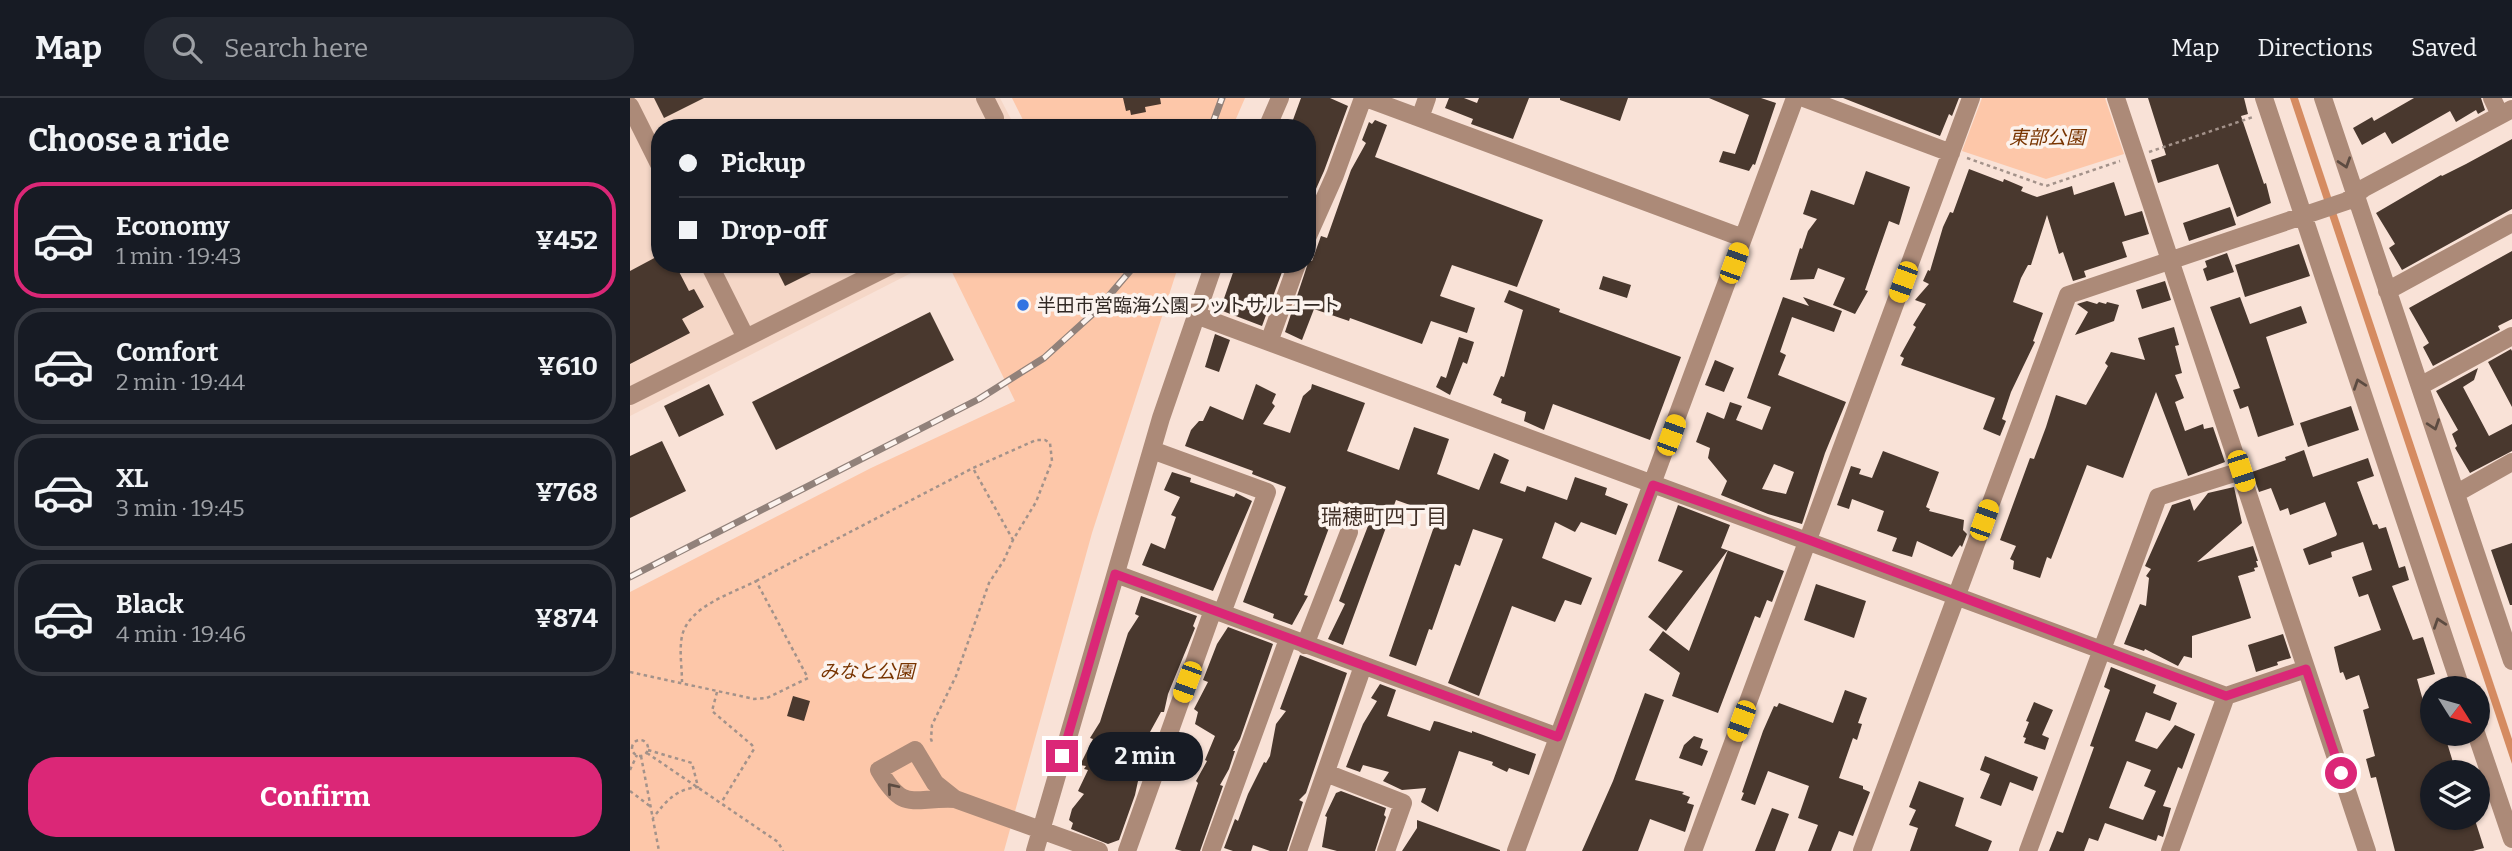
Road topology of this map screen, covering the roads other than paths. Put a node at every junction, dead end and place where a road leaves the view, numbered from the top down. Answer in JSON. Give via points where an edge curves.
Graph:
{"nodes":[{"id":1,"x":985,"y":98,"type":"edge"},
{"id":2,"x":1280,"y":98,"type":"edge"},
{"id":3,"x":1364,"y":98,"type":"edge"},
{"id":4,"x":1427,"y":98,"type":"edge"},
{"id":5,"x":1795,"y":98,"type":"edge"},
{"id":6,"x":1804,"y":98,"type":"edge"},
{"id":7,"x":1971,"y":98,"type":"edge"},
{"id":8,"x":2116,"y":98,"type":"edge"},
{"id":9,"x":2323,"y":98,"type":"edge"},
{"id":10,"x":2492,"y":98,"type":"edge"},
{"id":11,"x":2267,"y":105,"type":"edge"},
{"id":12,"x":630,"y":106,"type":"edge"},
{"id":13,"x":2506,"y":112,"type":"edge"},
{"id":14,"x":1420,"y":118,"type":"junction"},
{"id":15,"x":994,"y":119,"type":"edge"},
{"id":16,"x":1271,"y":119,"type":"edge"},
{"id":17,"x":651,"y":148,"type":"edge"},
{"id":18,"x":1951,"y":153,"type":"junction"},
{"id":19,"x":2351,"y":198,"type":"junction"},
{"id":20,"x":2309,"y":214,"type":"junction"},
{"id":21,"x":1316,"y":218,"type":"edge"},
{"id":22,"x":2512,"y":223,"type":"edge"},
{"id":23,"x":1743,"y":238,"type":"junction"},
{"id":24,"x":2170,"y":260,"type":"junction"},
{"id":25,"x":714,"y":273,"type":"edge"},
{"id":26,"x":876,"y":273,"type":"edge"},
{"id":27,"x":1211,"y":273,"type":"edge"},
{"id":28,"x":1294,"y":273,"type":"edge"},
{"id":29,"x":2387,"y":291,"type":"junction"},
{"id":30,"x":1196,"y":315,"type":"junction"},
{"id":31,"x":2512,"y":336,"type":"edge"},
{"id":32,"x":746,"y":338,"type":"junction"},
{"id":33,"x":1269,"y":342,"type":"junction"},
{"id":34,"x":2420,"y":386,"type":"junction"},
{"id":35,"x":630,"y":396,"type":"edge"},
{"id":36,"x":1152,"y":450,"type":"junction"},
{"id":37,"x":2512,"y":462,"type":"edge"},
{"id":38,"x":2241,"y":471,"type":"junction"},
{"id":39,"x":1653,"y":485,"type":"junction"},
{"id":40,"x":2457,"y":494,"type":"junction"},
{"id":41,"x":1349,"y":532,"type":"dead end"},
{"id":42,"x":1809,"y":540,"type":"junction"},
{"id":43,"x":1115,"y":574,"type":"junction"},
{"id":44,"x":1956,"y":596,"type":"junction"},
{"id":45,"x":1217,"y":612,"type":"junction"},
{"id":46,"x":1297,"y":642,"type":"junction"},
{"id":47,"x":2102,"y":649,"type":"junction"},
{"id":48,"x":2512,"y":661,"type":"edge"},
{"id":49,"x":1363,"y":666,"type":"junction"},
{"id":50,"x":2306,"y":669,"type":"junction"},
{"id":51,"x":2457,"y":676,"type":"edge"},
{"id":52,"x":2226,"y":696,"type":"junction"},
{"id":53,"x":1558,"y":737,"type":"junction"},
{"id":54,"x":2480,"y":746,"type":"edge"},
{"id":55,"x":928,"y":773,"type":"junction"},
{"id":56,"x":1325,"y":773,"type":"junction"},
{"id":57,"x":955,"y":799,"type":"junction"},
{"id":58,"x":914,"y":800,"type":"junction"},
{"id":59,"x":1040,"y":831,"type":"junction"},
{"id":60,"x":2512,"y":839,"type":"edge"},
{"id":61,"x":1035,"y":851,"type":"edge"},
{"id":62,"x":1099,"y":851,"type":"edge"},
{"id":63,"x":1127,"y":851,"type":"edge"},
{"id":64,"x":1212,"y":851,"type":"edge"},
{"id":65,"x":1298,"y":851,"type":"edge"},
{"id":66,"x":1386,"y":851,"type":"edge"},
{"id":67,"x":1516,"y":851,"type":"edge"},
{"id":68,"x":1693,"y":851,"type":"edge"},
{"id":69,"x":1862,"y":851,"type":"edge"},
{"id":70,"x":2028,"y":851,"type":"edge"},
{"id":71,"x":2170,"y":851,"type":"edge"},
{"id":72,"x":2367,"y":851,"type":"edge"}],
"edges":[{"from":1,"to":15,"type":"street"},
{"from":2,"to":16,"type":"street"},
{"from":3,"to":14,"type":"street"},
{"from":3,"to":21,"type":"street"},
{"from":4,"to":14,"type":"street"},
{"from":5,"to":23,"type":"street"},
{"from":6,"to":18,"type":"street"},
{"from":7,"to":18,"type":"street"},
{"from":8,"to":24,"type":"street"},
{"from":9,"to":19,"type":"street","one_way":true},
{"from":10,"to":13,"type":"street"},
{"from":11,"to":20,"type":"street"},
{"from":12,"to":17,"type":"street"},
{"from":13,"to":19,"type":"street"},
{"from":14,"to":23,"type":"street"},
{"from":18,"to":42,"type":"street"},
{"from":19,"to":20,"type":"street"},
{"from":19,"to":29,"type":"street"},
{"from":20,"to":24,"type":"street"},
{"from":51,"to":20,"type":"street","one_way":true},
{"from":22,"to":29,"type":"street"},
{"from":23,"to":39,"type":"street"},
{"from":24,"to":38,"type":"street"},
{"from":24,"to":44,"type":"street","via":[[2068,295]]},
{"from":25,"to":32,"type":"street"},
{"from":26,"to":32,"type":"street"},
{"from":27,"to":30,"type":"street"},
{"from":28,"to":33,"type":"street"},
{"from":29,"to":34,"type":"street"},
{"from":30,"to":33,"type":"street"},
{"from":30,"to":36,"type":"street"},
{"from":31,"to":34,"type":"street"},
{"from":32,"to":35,"type":"street"},
{"from":33,"to":39,"type":"street"},
{"from":34,"to":40,"type":"street","one_way":true},
{"from":36,"to":43,"type":"street"},
{"from":36,"to":45,"type":"street","via":[[1267,492]]},
{"from":37,"to":40,"type":"street"},
{"from":38,"to":47,"type":"street","via":[[2158,497]]},
{"from":38,"to":50,"type":"street"},
{"from":39,"to":42,"type":"street"},
{"from":39,"to":53,"type":"street"},
{"from":40,"to":48,"type":"street"},
{"from":41,"to":46,"type":"street"},
{"from":42,"to":44,"type":"street"},
{"from":42,"to":68,"type":"street"},
{"from":43,"to":45,"type":"street"},
{"from":43,"to":59,"type":"street"},
{"from":44,"to":47,"type":"street"},
{"from":44,"to":69,"type":"street"},
{"from":45,"to":46,"type":"street"},
{"from":45,"to":63,"type":"street"},
{"from":46,"to":49,"type":"street"},
{"from":46,"to":64,"type":"street"},
{"from":47,"to":52,"type":"street"},
{"from":47,"to":70,"type":"street"},
{"from":49,"to":53,"type":"street"},
{"from":49,"to":56,"type":"street"},
{"from":50,"to":52,"type":"street"},
{"from":50,"to":72,"type":"street"},
{"from":52,"to":71,"type":"street"},
{"from":53,"to":67,"type":"street"},
{"from":54,"to":60,"type":"street"},
{"from":55,"to":57,"type":"street"},
{"from":55,"to":58,"type":"street","via":[[930,784],[925,794]]},
{"from":58,"to":55,"type":"street","one_way":true,"via":[[892,792],[879,770],[915,750]]},
{"from":56,"to":65,"type":"street"},
{"from":56,"to":66,"type":"street","via":[[1403,803]]},
{"from":57,"to":58,"type":"street"},
{"from":57,"to":59,"type":"street"},
{"from":59,"to":61,"type":"street"},
{"from":59,"to":62,"type":"street"}]}
